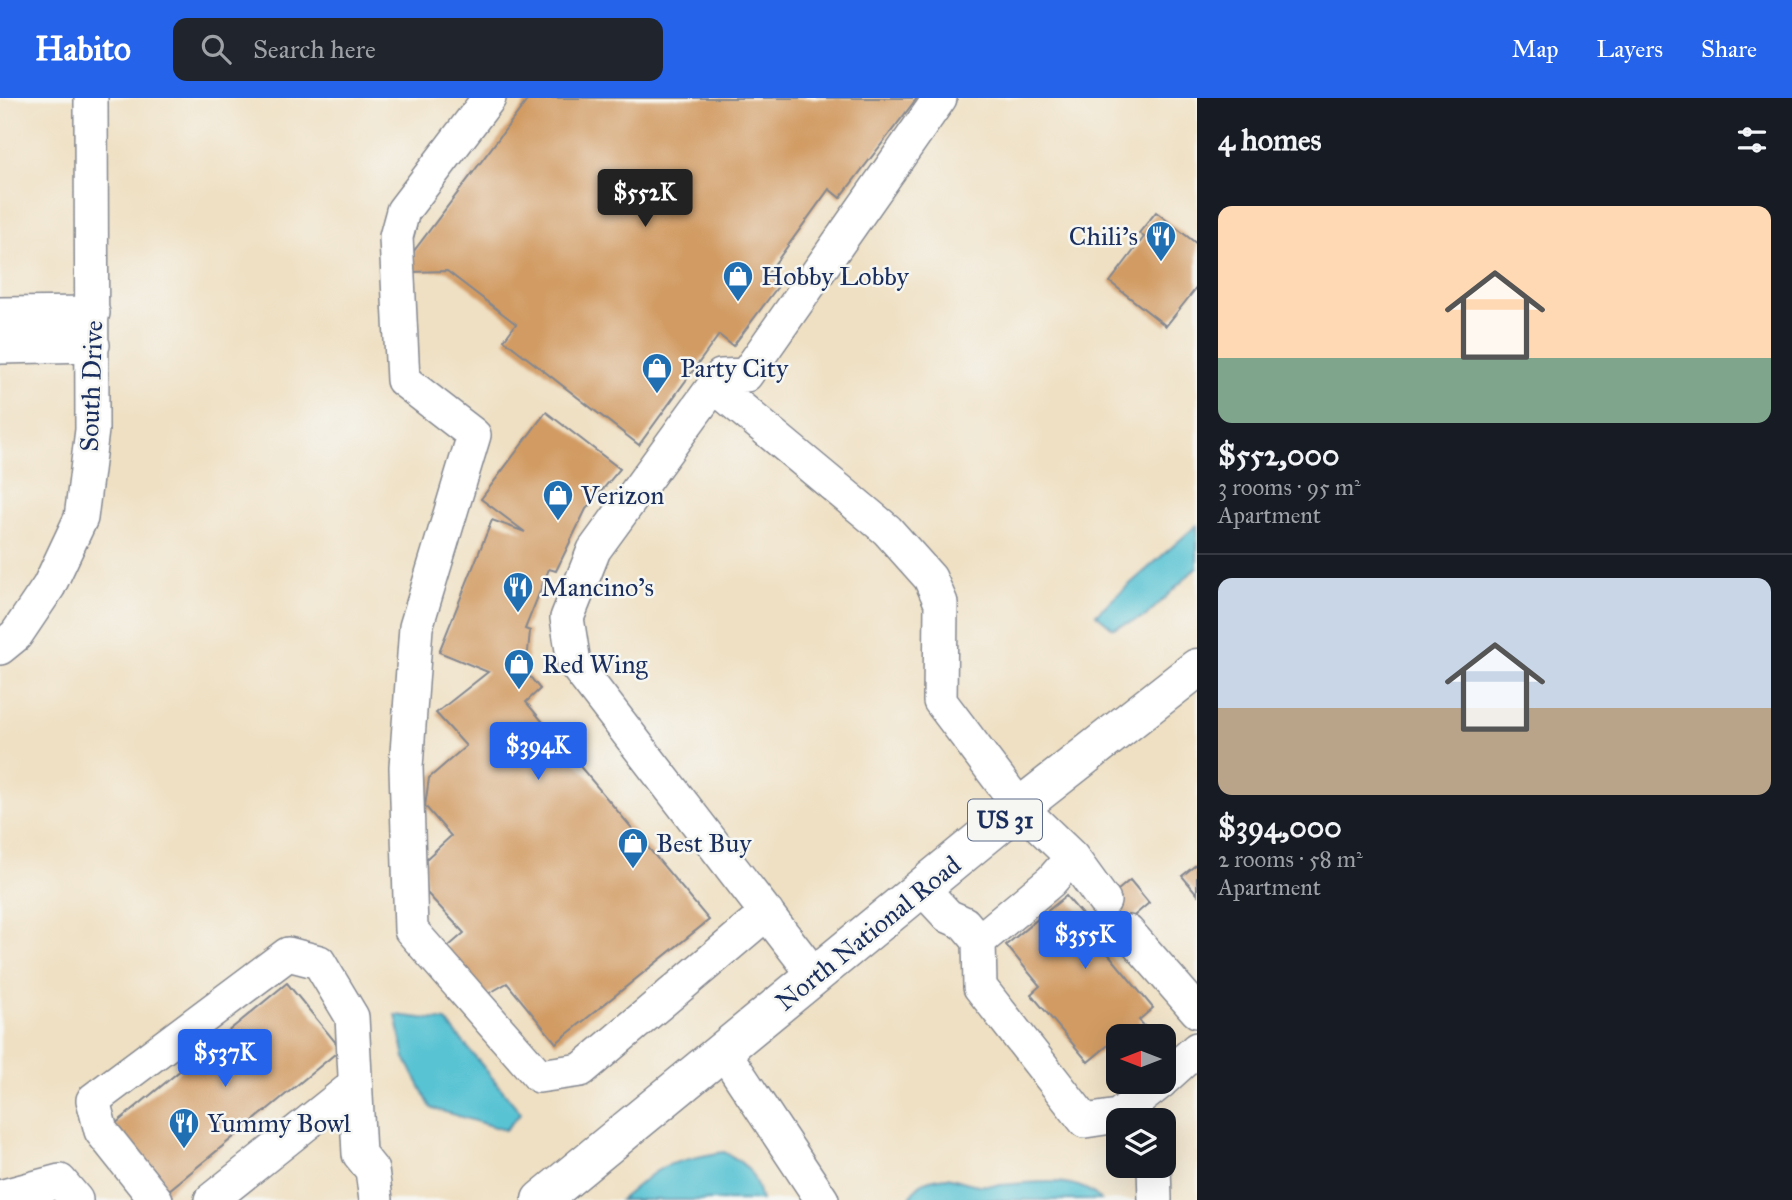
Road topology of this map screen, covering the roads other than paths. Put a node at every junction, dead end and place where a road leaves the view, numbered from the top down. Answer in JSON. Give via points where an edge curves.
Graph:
{"nodes":[{"id":1,"x":91,"y":98,"type":"edge"},
{"id":2,"x":489,"y":98,"type":"edge"},
{"id":3,"x":940,"y":98,"type":"edge"},
{"id":4,"x":93,"y":313,"type":"junction"},
{"id":5,"x":0,"y":314,"type":"edge"},
{"id":6,"x":93,"y":345,"type":"junction"},
{"id":7,"x":0,"y":347,"type":"edge"},
{"id":8,"x":714,"y":386,"type":"junction"},
{"id":9,"x":0,"y":648,"type":"edge"},
{"id":10,"x":1197,"y":668,"type":"edge"},
{"id":11,"x":1020,"y":807,"type":"junction"},
{"id":12,"x":1072,"y":857,"type":"junction"},
{"id":13,"x":922,"y":888,"type":"junction"},
{"id":14,"x":1104,"y":901,"type":"dead end"},
{"id":15,"x":767,"y":913,"type":"junction"},
{"id":16,"x":1128,"y":932,"type":"dead end"},
{"id":17,"x":979,"y":941,"type":"junction"},
{"id":18,"x":816,"y":976,"type":"junction"},
{"id":19,"x":1197,"y":1011,"type":"edge"},
{"id":20,"x":1197,"y":1049,"type":"edge"},
{"id":21,"x":724,"y":1052,"type":"junction"},
{"id":22,"x":1176,"y":1072,"type":"edge"},
{"id":23,"x":355,"y":1085,"type":"junction"},
{"id":24,"x":1155,"y":1094,"type":"edge"},
{"id":25,"x":1154,"y":1178,"type":"edge"},
{"id":26,"x":0,"y":1197,"type":"edge"},
{"id":27,"x":76,"y":1200,"type":"edge"},
{"id":28,"x":156,"y":1200,"type":"edge"},
{"id":29,"x":211,"y":1200,"type":"edge"},
{"id":30,"x":376,"y":1200,"type":"edge"},
{"id":31,"x":541,"y":1200,"type":"edge"},
{"id":32,"x":822,"y":1200,"type":"edge"},
{"id":33,"x":1155,"y":1200,"type":"edge"}],
"edges":[{"from":1,"to":4,"type":"street","name":"South Drive"},
{"from":2,"to":15,"type":"street","via":[[403,211],[396,237],[403,380],[474,435],[416,627],[406,767],[411,930],[539,1076],[581,1070]]},
{"from":3,"to":8,"type":"street","via":[[746,375],[722,376]]},
{"from":4,"to":5,"type":"street"},
{"from":4,"to":6,"type":"street","name":"South Drive"},
{"from":6,"to":7,"type":"street"},
{"from":6,"to":9,"type":"street","name":"South Drive","via":[[92,429],[81,517],[50,586],[16,635]]},
{"from":8,"to":11,"type":"street","via":[[887,530],[930,578],[941,603],[940,701]]},
{"from":8,"to":15,"type":"street","via":[[594,550],[567,618],[574,663]]},
{"from":10,"to":11,"type":"main road","name":"North National Road","number":"US 31"},
{"from":11,"to":12,"type":"street"},
{"from":11,"to":13,"type":"main road","name":"North National Road","number":"US 31"},
{"from":12,"to":14,"type":"street"},
{"from":12,"to":17,"type":"street","via":[[1051,881]]},
{"from":13,"to":17,"type":"street"},
{"from":13,"to":18,"type":"main road","name":"North National Road","number":"US 31"},
{"from":15,"to":18,"type":"street"},
{"from":16,"to":19,"type":"street"},
{"from":17,"to":24,"type":"street","via":[[980,987],[1085,1121],[1118,1116]]},
{"from":18,"to":21,"type":"main road","name":"North National Road","number":"US 31"},
{"from":20,"to":22,"type":"street"},
{"from":21,"to":31,"type":"main road","name":"North National Road","number":"US 31"},
{"from":21,"to":32,"type":"street"},
{"from":23,"to":28,"type":"street","via":[[352,1017],[319,962],[288,954],[93,1100],[102,1131]]},
{"from":23,"to":29,"type":"street"},
{"from":23,"to":30,"type":"street","via":[[359,1154],[372,1170]]},
{"from":25,"to":33,"type":"street"},
{"from":26,"to":27,"type":"street","via":[[60,1181]]}]}
